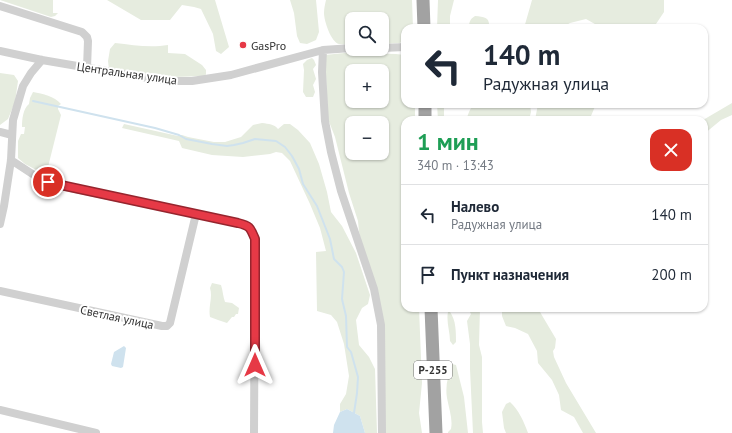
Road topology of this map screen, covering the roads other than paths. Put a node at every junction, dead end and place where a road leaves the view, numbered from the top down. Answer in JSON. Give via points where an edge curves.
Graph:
{"nodes":[{"id":1,"x":423,"y":0,"type":"edge"},
{"id":2,"x":0,"y":6,"type":"edge"},
{"id":3,"x":424,"y":24,"type":"edge"},
{"id":4,"x":401,"y":47,"type":"edge"},
{"id":5,"x":345,"y":48,"type":"edge"},
{"id":6,"x":389,"y":48,"type":"edge"},
{"id":7,"x":323,"y":50,"type":"junction"},
{"id":8,"x":0,"y":51,"type":"edge"},
{"id":9,"x":42,"y":60,"type":"junction"},
{"id":10,"x":87,"y":68,"type":"junction"},
{"id":11,"x":0,"y":132,"type":"edge"},
{"id":12,"x":12,"y":135,"type":"junction"},
{"id":13,"x":11,"y":160,"type":"junction"},
{"id":14,"x":196,"y":214,"type":"junction"},
{"id":15,"x":0,"y":224,"type":"edge"},
{"id":16,"x":0,"y":291,"type":"edge"},
{"id":17,"x":431,"y":312,"type":"edge"},
{"id":18,"x":0,"y":410,"type":"edge"},
{"id":19,"x":96,"y":433,"type":"edge"},
{"id":20,"x":254,"y":433,"type":"edge"},
{"id":21,"x":382,"y":433,"type":"edge"},
{"id":22,"x":436,"y":433,"type":"edge"}],
"edges":[{"from":1,"to":3,"type":"highway"},
{"from":2,"to":10,"type":"street","via":[[85,34],[88,41]]},
{"from":4,"to":6,"type":"street"},
{"from":5,"to":7,"type":"street","name":"Центральная улица"},
{"from":7,"to":10,"type":"street","name":"Центральная улица","via":[[231,75],[192,81],[171,81]]},
{"from":7,"to":21,"type":"street","via":[[325,121],[331,152],[341,191],[374,289],[381,325]]},
{"from":8,"to":9,"type":"street","name":"Центральная улица"},
{"from":9,"to":10,"type":"street","name":"Центральная улица"},
{"from":9,"to":12,"type":"street","via":[[23,86],[13,120]]},
{"from":11,"to":12,"type":"street"},
{"from":12,"to":13,"type":"street"},
{"from":13,"to":14,"type":"street","via":[[40,179],[56,184]]},
{"from":13,"to":15,"type":"street"},
{"from":14,"to":16,"type":"street","name":"Светлая улица","via":[[170,323],[167,326]]},
{"from":14,"to":20,"type":"street","via":[[248,226],[255,239]]},
{"from":17,"to":22,"type":"highway","number":"Р-255"},
{"from":18,"to":19,"type":"street"}]}
